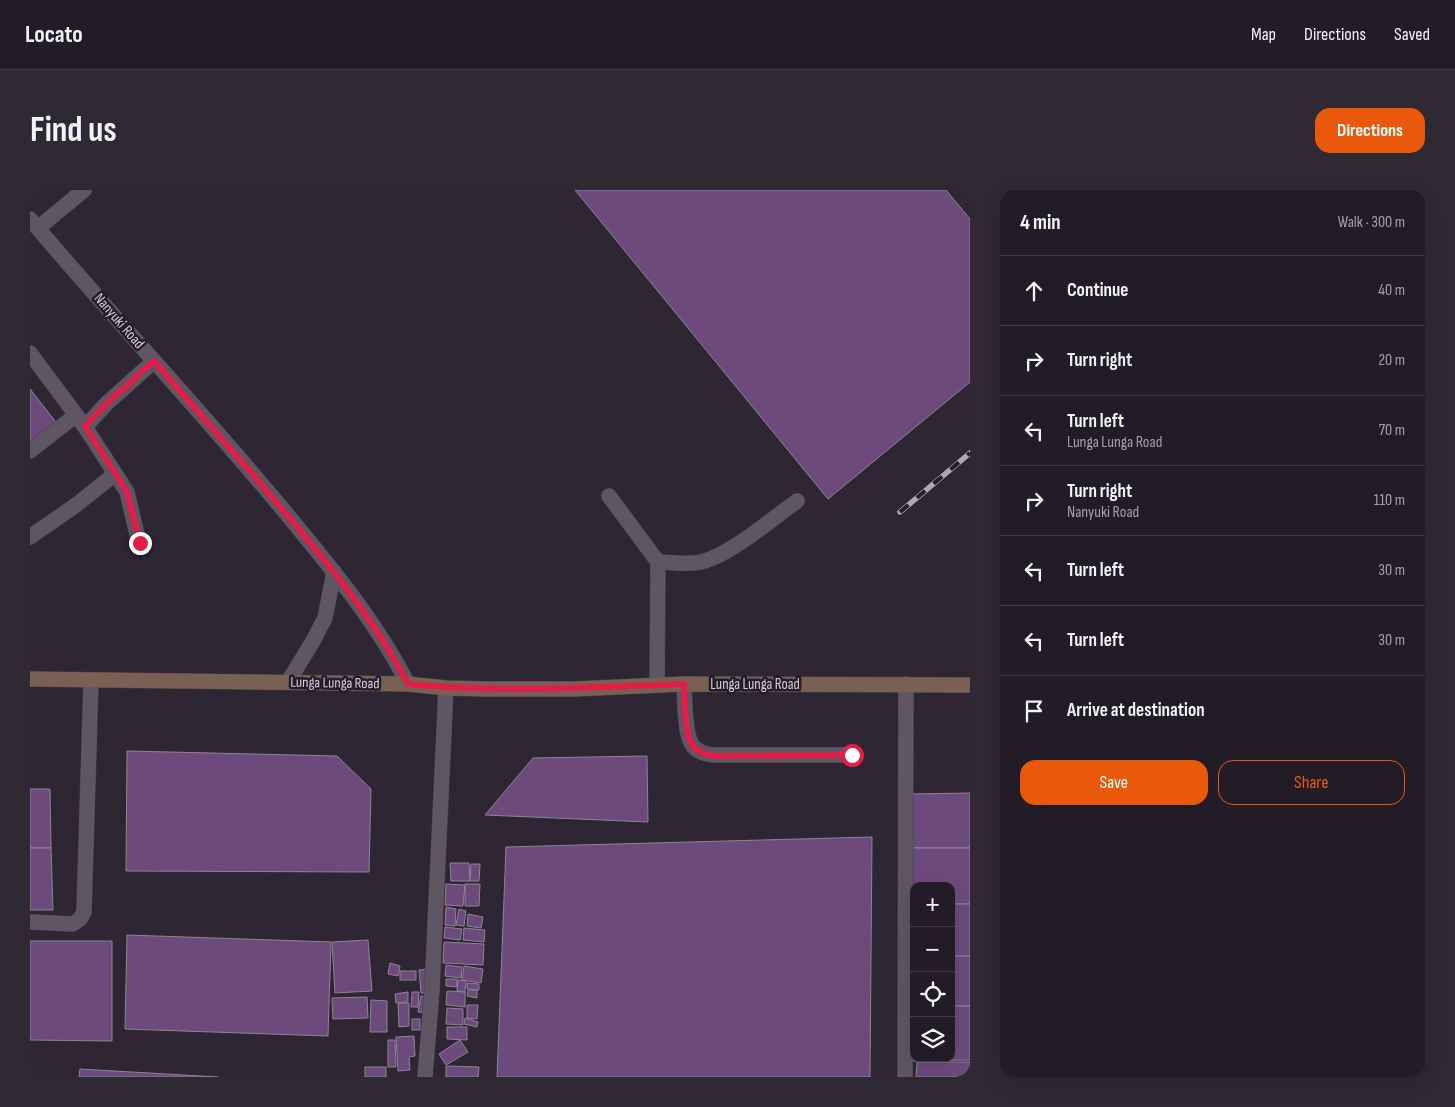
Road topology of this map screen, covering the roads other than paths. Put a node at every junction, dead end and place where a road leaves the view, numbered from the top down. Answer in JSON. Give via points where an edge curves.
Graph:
{"nodes":[{"id":1,"x":84,"y":190,"type":"edge"},
{"id":2,"x":34,"y":224,"type":"edge"},
{"id":3,"x":30,"y":353,"type":"edge"},
{"id":4,"x":154,"y":361,"type":"junction"},
{"id":5,"x":80,"y":421,"type":"junction"},
{"id":6,"x":30,"y":451,"type":"edge"},
{"id":7,"x":115,"y":474,"type":"junction"},
{"id":8,"x":609,"y":496,"type":"dead end"},
{"id":9,"x":797,"y":501,"type":"dead end"},
{"id":10,"x":30,"y":536,"type":"edge"},
{"id":11,"x":140,"y":543,"type":"dead end"},
{"id":12,"x":658,"y":562,"type":"junction"},
{"id":13,"x":334,"y":572,"type":"junction"},
{"id":14,"x":30,"y":679,"type":"edge"},
{"id":15,"x":90,"y":680,"type":"junction"},
{"id":16,"x":288,"y":682,"type":"junction"},
{"id":17,"x":408,"y":684,"type":"junction"},
{"id":18,"x":684,"y":684,"type":"junction"},
{"id":19,"x":906,"y":684,"type":"junction"},
{"id":20,"x":657,"y":685,"type":"junction"},
{"id":21,"x":970,"y":685,"type":"edge"},
{"id":22,"x":446,"y":688,"type":"junction"},
{"id":23,"x":852,"y":755,"type":"dead end"},
{"id":24,"x":30,"y":922,"type":"edge"},
{"id":25,"x":424,"y":1077,"type":"edge"},
{"id":26,"x":905,"y":1077,"type":"edge"}],
"edges":[{"from":1,"to":2,"type":"street"},
{"from":2,"to":4,"type":"street","name":"Nanyuki Road"},
{"from":3,"to":5,"type":"street"},
{"from":4,"to":5,"type":"street","via":[[106,404]]},
{"from":4,"to":13,"type":"street","name":"Nanyuki Road"},
{"from":5,"to":6,"type":"street"},
{"from":5,"to":7,"type":"street"},
{"from":7,"to":10,"type":"street"},
{"from":7,"to":11,"type":"street","via":[[127,492]]},
{"from":8,"to":12,"type":"street"},
{"from":9,"to":12,"type":"street","via":[[712,559]]},
{"from":12,"to":20,"type":"street"},
{"from":13,"to":16,"type":"street","via":[[325,618]]},
{"from":13,"to":17,"type":"street","name":"Nanyuki Road","via":[[377,631]]},
{"from":14,"to":15,"type":"main road","name":"Lunga Lunga Road"},
{"from":15,"to":16,"type":"main road","name":"Lunga Lunga Road"},
{"from":15,"to":24,"type":"street","via":[[84,912],[73,924]]},
{"from":16,"to":17,"type":"main road","name":"Lunga Lunga Road"},
{"from":17,"to":22,"type":"main road","name":"Lunga Lunga Road"},
{"from":18,"to":19,"type":"main road","name":"Lunga Lunga Road"},
{"from":18,"to":20,"type":"main road","name":"Lunga Lunga Road"},
{"from":18,"to":23,"type":"street","via":[[689,738],[703,754]]},
{"from":19,"to":21,"type":"main road","name":"Lunga Lunga Road"},
{"from":19,"to":26,"type":"street"},
{"from":20,"to":22,"type":"main road","name":"Lunga Lunga Road","via":[[574,689]]},
{"from":22,"to":25,"type":"street","via":[[432,990]]}]}
